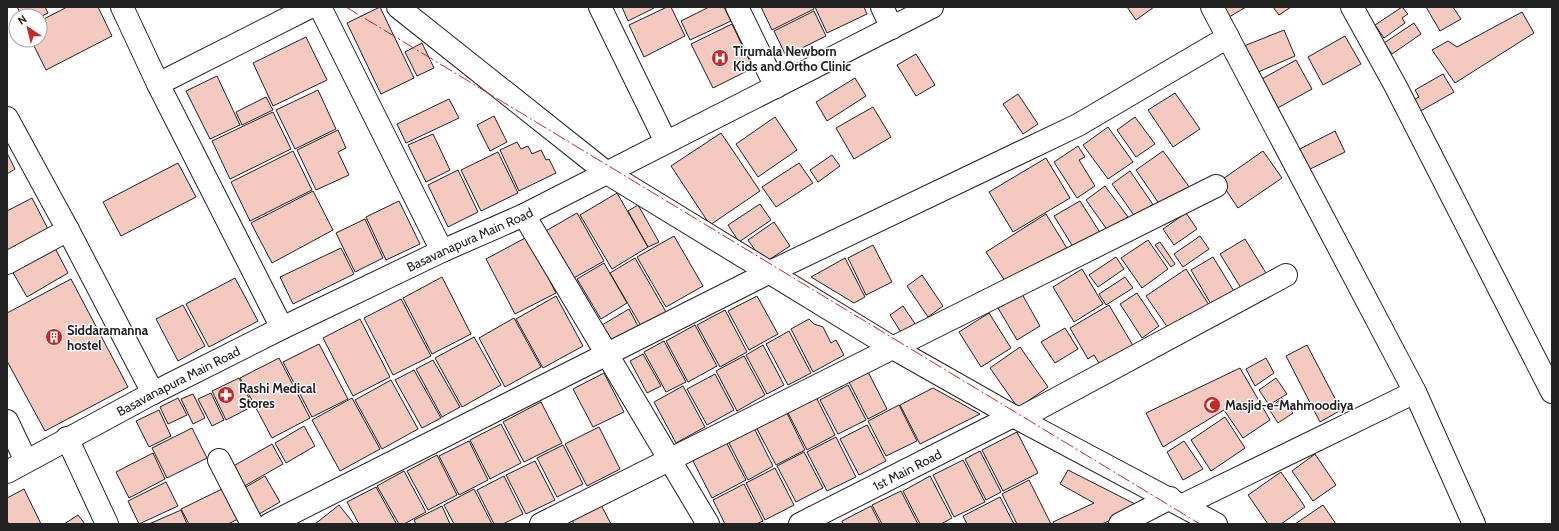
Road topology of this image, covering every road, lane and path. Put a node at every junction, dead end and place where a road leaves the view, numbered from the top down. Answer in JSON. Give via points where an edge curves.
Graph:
{"nodes":[{"id":1,"x":122,"y":7,"type":"edge"},
{"id":2,"x":310,"y":7,"type":"edge"},
{"id":3,"x":320,"y":7,"type":"edge"},
{"id":4,"x":398,"y":7,"type":"edge"},
{"id":5,"x":600,"y":7,"type":"edge"},
{"id":6,"x":738,"y":7,"type":"edge"},
{"id":7,"x":882,"y":7,"type":"edge"},
{"id":8,"x":932,"y":7,"type":"edge"},
{"id":9,"x":1212,"y":7,"type":"edge"},
{"id":10,"x":1352,"y":7,"type":"edge"},
{"id":11,"x":892,"y":28,"type":"junction"},
{"id":12,"x":1228,"y":37,"type":"junction"},
{"id":13,"x":158,"y":84,"type":"junction"},
{"id":14,"x":776,"y":86,"type":"junction"},
{"id":15,"x":7,"y":118,"type":"edge"},
{"id":16,"x":666,"y":142,"type":"junction"},
{"id":17,"x":607,"y":173,"type":"junction"},
{"id":18,"x":1216,"y":186,"type":"dead end"},
{"id":19,"x":524,"y":215,"type":"junction"},
{"id":20,"x":68,"y":230,"type":"junction"},
{"id":21,"x":442,"y":251,"type":"junction"},
{"id":22,"x":7,"y":264,"type":"edge"},
{"id":23,"x":768,"y":273,"type":"junction"},
{"id":24,"x":1286,"y":275,"type":"dead end"},
{"id":25,"x":282,"y":328,"type":"junction"},
{"id":26,"x":893,"y":348,"type":"junction"},
{"id":27,"x":608,"y":354,"type":"junction"},
{"id":28,"x":1414,"y":392,"type":"junction"},
{"id":29,"x":1552,"y":392,"type":"edge"},
{"id":30,"x":153,"y":393,"type":"junction"},
{"id":31,"x":1016,"y":418,"type":"junction"},
{"id":32,"x":7,"y":421,"type":"edge"},
{"id":33,"x":67,"y":438,"type":"junction"},
{"id":34,"x":219,"y":460,"type":"dead end"},
{"id":35,"x":669,"y":460,"type":"junction"},
{"id":36,"x":26,"y":461,"type":"junction"},
{"id":37,"x":7,"y":472,"type":"edge"},
{"id":38,"x":1176,"y":502,"type":"junction"},
{"id":39,"x":107,"y":524,"type":"edge"},
{"id":40,"x":252,"y":524,"type":"edge"},
{"id":41,"x":270,"y":524,"type":"edge"},
{"id":42,"x":541,"y":524,"type":"edge"},
{"id":43,"x":708,"y":524,"type":"edge"},
{"id":44,"x":800,"y":524,"type":"edge"},
{"id":45,"x":1120,"y":524,"type":"edge"},
{"id":46,"x":1216,"y":524,"type":"edge"},
{"id":47,"x":1474,"y":524,"type":"edge"}],
"edges":[{"from":1,"to":13,"type":"street"},
{"from":2,"to":13,"type":"street"},
{"from":3,"to":21,"type":"street"},
{"from":4,"to":17,"type":"street"},
{"from":5,"to":16,"type":"street"},
{"from":6,"to":14,"type":"street"},
{"from":7,"to":11,"type":"street"},
{"from":8,"to":11,"type":"street","name":"Basavanapura Main Road"},
{"from":9,"to":12,"type":"street"},
{"from":10,"to":29,"type":"street","via":[[1395,85]]},
{"from":11,"to":14,"type":"street","name":"Basavanapura Main Road"},
{"from":12,"to":23,"type":"street","via":[[1078,125]]},
{"from":12,"to":28,"type":"street"},
{"from":13,"to":25,"type":"street"},
{"from":14,"to":16,"type":"street","name":"Basavanapura Main Road"},
{"from":15,"to":20,"type":"street"},
{"from":16,"to":17,"type":"street","name":"Basavanapura Main Road"},
{"from":17,"to":19,"type":"street","name":"Basavanapura Main Road"},
{"from":17,"to":23,"type":"street"},
{"from":18,"to":26,"type":"street"},
{"from":19,"to":21,"type":"street","name":"Basavanapura Main Road"},
{"from":19,"to":27,"type":"street"},
{"from":20,"to":22,"type":"street"},
{"from":20,"to":30,"type":"street"},
{"from":21,"to":25,"type":"street","name":"Basavanapura Main Road"},
{"from":23,"to":26,"type":"street"},
{"from":23,"to":27,"type":"street"},
{"from":24,"to":31,"type":"street","name":"1st Main Road"},
{"from":25,"to":30,"type":"street","name":"Basavanapura Main Road"},
{"from":26,"to":31,"type":"street"},
{"from":26,"to":35,"type":"street"},
{"from":27,"to":35,"type":"street"},
{"from":27,"to":41,"type":"street"},
{"from":28,"to":38,"type":"street"},
{"from":28,"to":47,"type":"street"},
{"from":30,"to":33,"type":"street","name":"Basavanapura Main Road"},
{"from":31,"to":38,"type":"street"},
{"from":31,"to":44,"type":"street","name":"1st Main Road"},
{"from":32,"to":36,"type":"street"},
{"from":33,"to":36,"type":"street","name":"Basavanapura Main Road"},
{"from":33,"to":39,"type":"street"},
{"from":34,"to":40,"type":"street"},
{"from":35,"to":42,"type":"street"},
{"from":35,"to":43,"type":"street"},
{"from":36,"to":37,"type":"street","name":"Basavanapura Main Road"},
{"from":38,"to":45,"type":"street"},
{"from":38,"to":46,"type":"street"}]}
